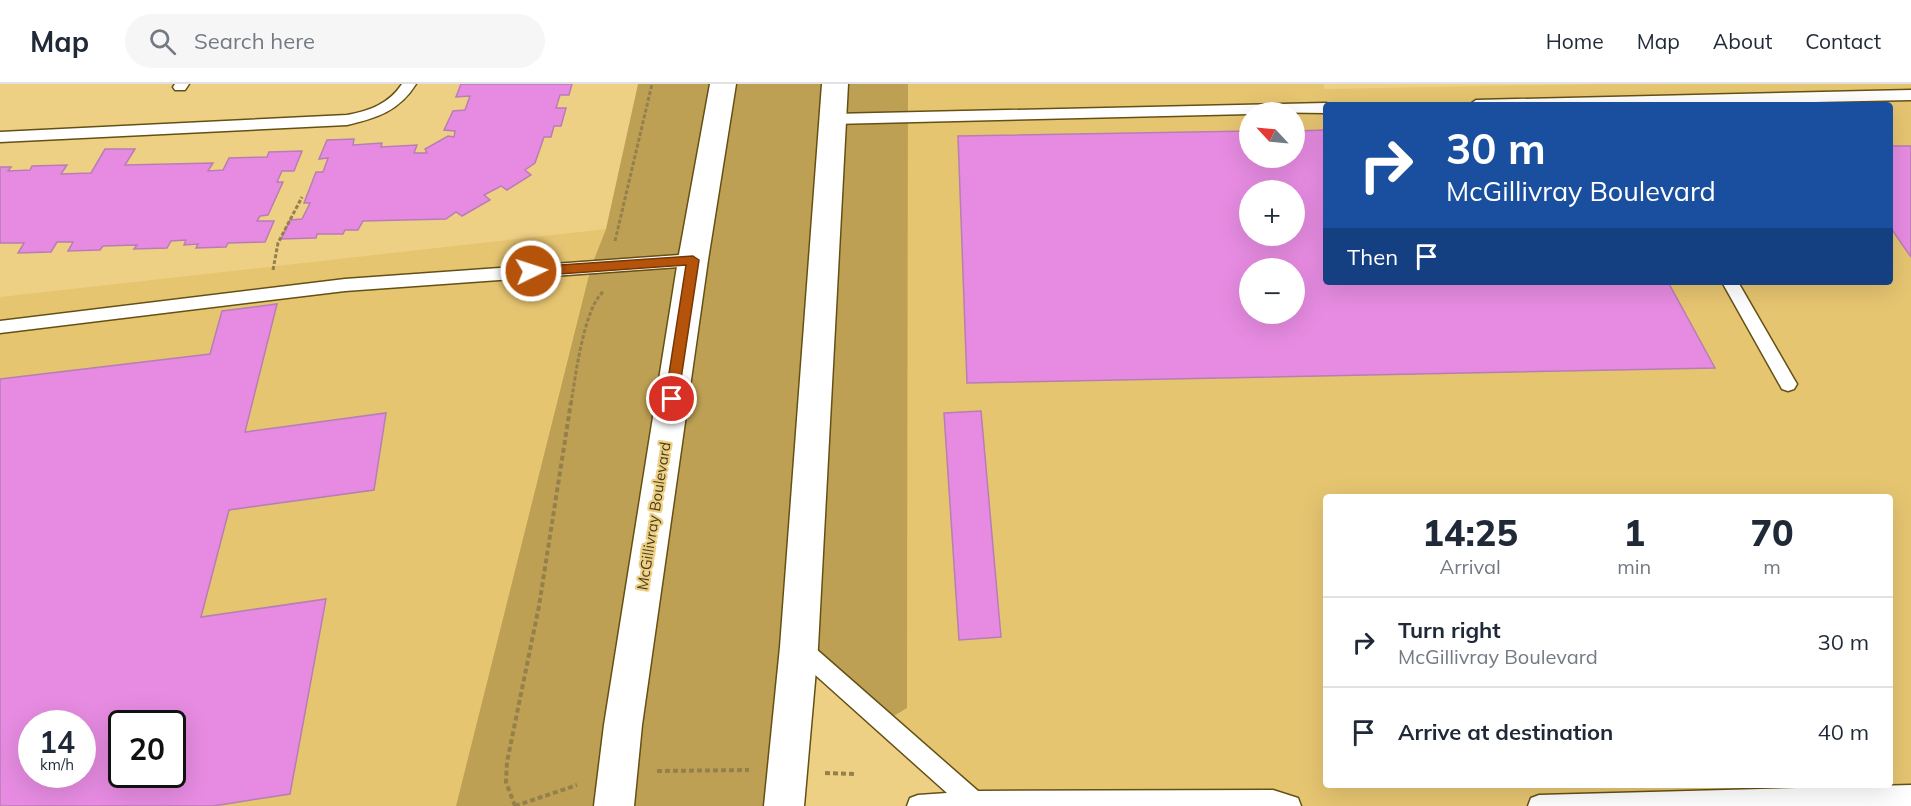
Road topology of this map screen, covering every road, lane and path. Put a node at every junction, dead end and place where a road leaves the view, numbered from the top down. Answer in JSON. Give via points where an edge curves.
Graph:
{"nodes":[{"id":1,"x":409,"y":84,"type":"edge"},
{"id":2,"x":652,"y":84,"type":"edge"},
{"id":3,"x":723,"y":84,"type":"edge"},
{"id":4,"x":835,"y":84,"type":"edge"},
{"id":5,"x":1911,"y":95,"type":"edge"},
{"id":6,"x":1664,"y":102,"type":"edge"},
{"id":7,"x":1323,"y":108,"type":"edge"},
{"id":8,"x":833,"y":119,"type":"junction"},
{"id":9,"x":0,"y":138,"type":"edge"},
{"id":10,"x":302,"y":197,"type":"dead end"},
{"id":11,"x":693,"y":260,"type":"junction"},
{"id":12,"x":609,"y":266,"type":"junction"},
{"id":13,"x":1732,"y":285,"type":"edge"},
{"id":14,"x":269,"y":294,"type":"junction"},
{"id":15,"x":0,"y":327,"type":"edge"},
{"id":16,"x":1788,"y":384,"type":"dead end"},
{"id":17,"x":799,"y":648,"type":"junction"},
{"id":18,"x":618,"y":771,"type":"junction"},
{"id":19,"x":857,"y":774,"type":"dead end"},
{"id":20,"x":786,"y":788,"type":"edge"},
{"id":21,"x":1911,"y":796,"type":"edge"},
{"id":22,"x":974,"y":802,"type":"junction"},
{"id":23,"x":515,"y":806,"type":"edge"},
{"id":24,"x":614,"y":806,"type":"edge"},
{"id":25,"x":918,"y":806,"type":"edge"},
{"id":26,"x":1290,"y":806,"type":"edge"},
{"id":27,"x":1539,"y":806,"type":"edge"}],
"edges":[{"from":1,"to":9,"type":"lane","via":[[385,109],[346,120]]},
{"from":2,"to":12,"type":"path"},
{"from":3,"to":11,"type":"main road","name":"McGillivray Boulevard"},
{"from":4,"to":8,"type":"main road"},
{"from":5,"to":6,"type":"lane"},
{"from":7,"to":8,"type":"lane"},
{"from":8,"to":17,"type":"main road"},
{"from":10,"to":14,"type":"path","via":[[278,243]]},
{"from":11,"to":12,"type":"lane"},
{"from":11,"to":18,"type":"main road","name":"McGillivray Boulevard"},
{"from":12,"to":14,"type":"lane"},
{"from":12,"to":23,"type":"path","via":[[604,291],[596,298],[589,315],[573,390],[539,606],[507,762],[506,782]]},
{"from":13,"to":16,"type":"lane"},
{"from":14,"to":15,"type":"lane"},
{"from":17,"to":20,"type":"main road"},
{"from":17,"to":22,"type":"lane"},
{"from":18,"to":20,"type":"path"},
{"from":18,"to":23,"type":"path"},
{"from":18,"to":24,"type":"main road","name":"McGillivray Boulevard"},
{"from":19,"to":20,"type":"path"},
{"from":21,"to":27,"type":"lane"},
{"from":22,"to":25,"type":"lane"},
{"from":22,"to":26,"type":"lane","via":[[1273,801]]}]}
